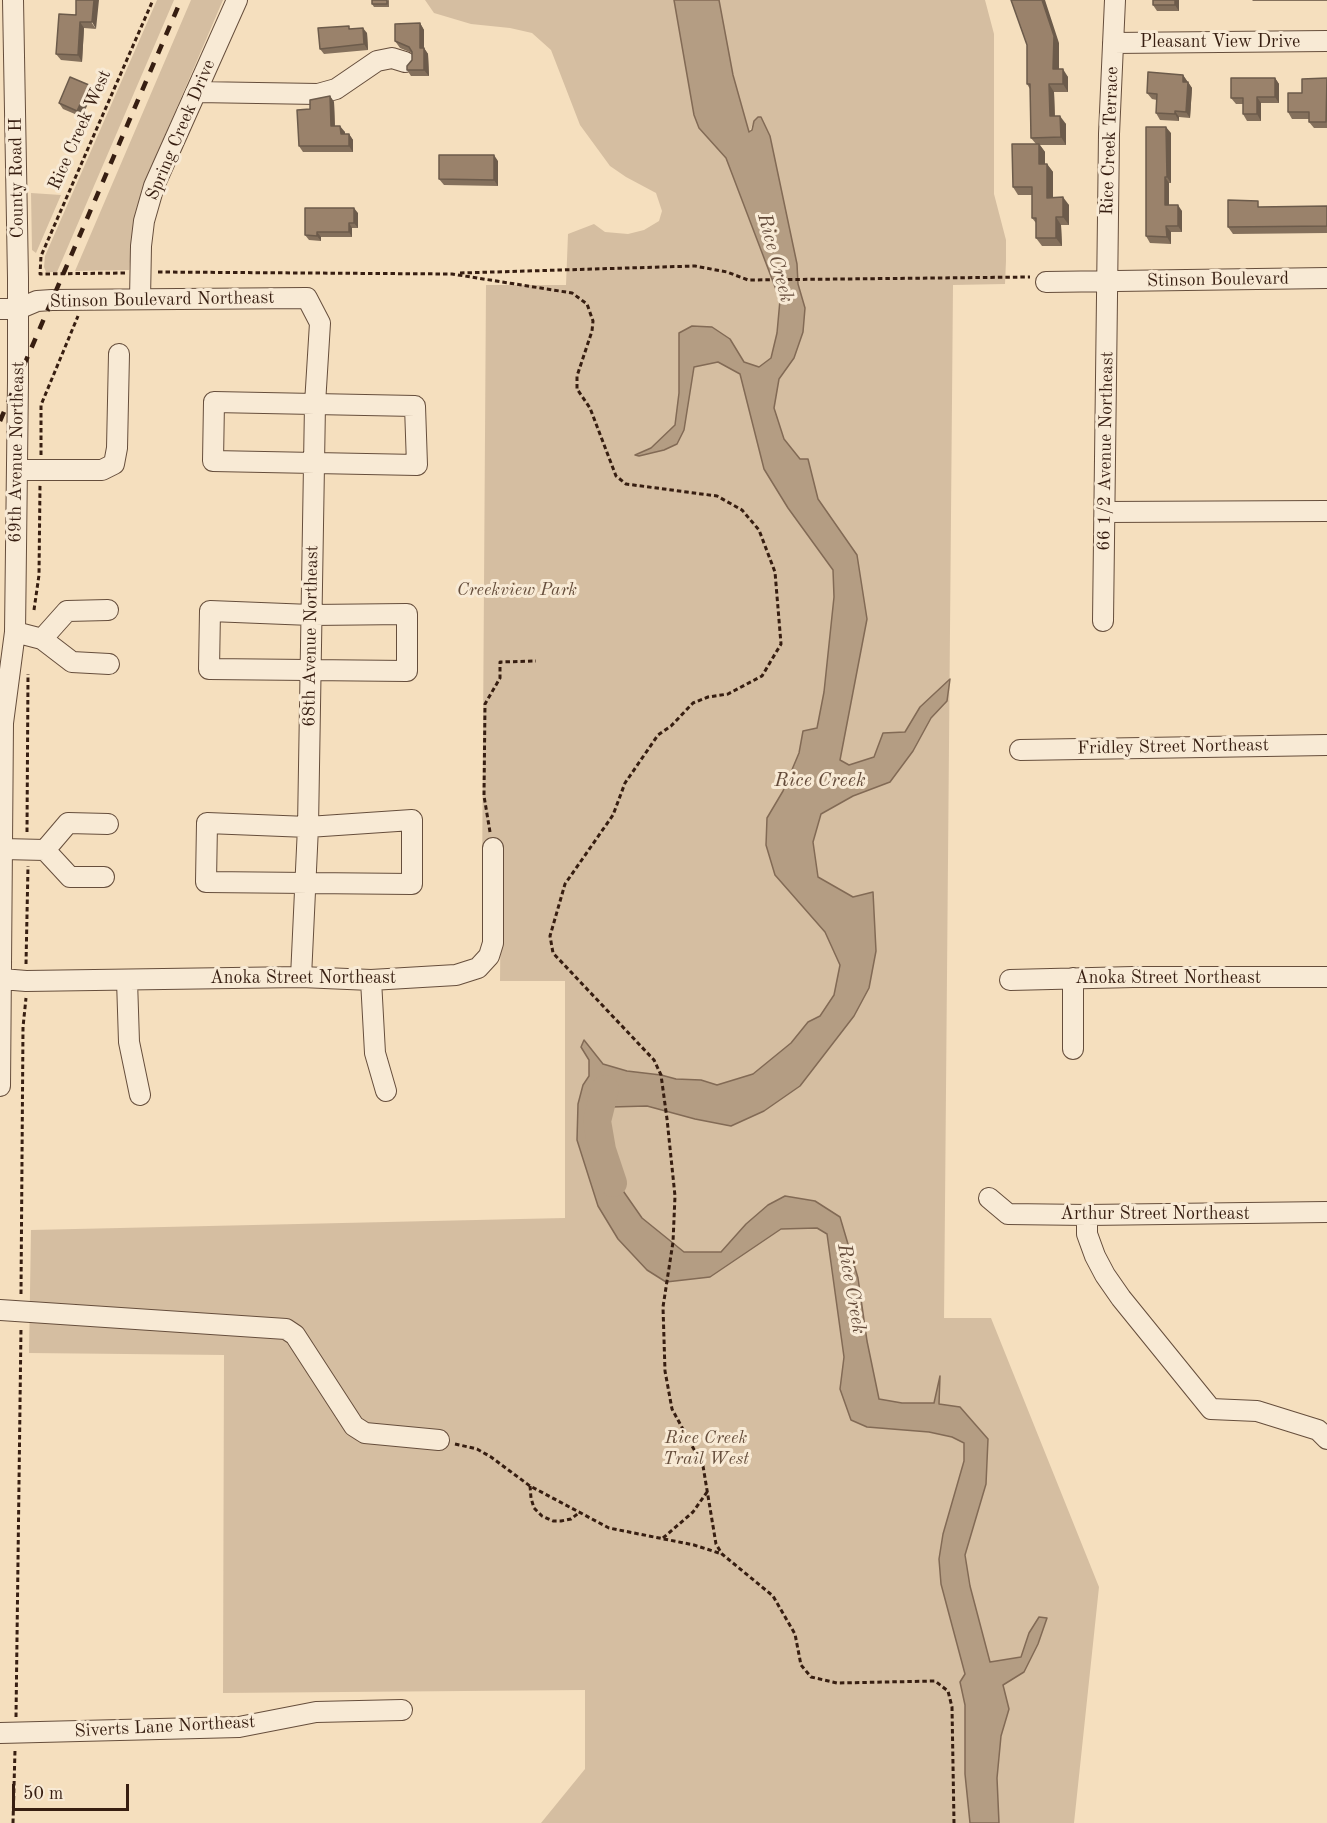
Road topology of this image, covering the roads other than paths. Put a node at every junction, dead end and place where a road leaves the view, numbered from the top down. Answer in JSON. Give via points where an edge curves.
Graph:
{"nodes":[{"id":1,"x":14,"y":0,"type":"edge"},
{"id":2,"x":237,"y":0,"type":"edge"},
{"id":3,"x":1115,"y":0,"type":"edge"},
{"id":4,"x":1327,"y":41,"type":"edge"},
{"id":5,"x":1113,"y":43,"type":"junction"},
{"id":6,"x":7,"y":51,"type":"edge"},
{"id":7,"x":405,"y":62,"type":"dead end"},
{"id":8,"x":197,"y":92,"type":"junction"},
{"id":9,"x":1327,"y":278,"type":"edge"},
{"id":10,"x":1046,"y":282,"type":"road end"},
{"id":11,"x":1108,"y":282,"type":"junction"},
{"id":12,"x":18,"y":285,"type":"joint"},
{"id":13,"x":307,"y":298,"type":"joint"},
{"id":14,"x":140,"y":299,"type":"junction"},
{"id":15,"x":9,"y":309,"type":"edge"},
{"id":16,"x":119,"y":354,"type":"dead end"},
{"id":17,"x":315,"y":404,"type":"junction"},
{"id":18,"x":315,"y":463,"type":"junction"},
{"id":19,"x":17,"y":470,"type":"junction"},
{"id":20,"x":1327,"y":511,"type":"edge"},
{"id":21,"x":1105,"y":512,"type":"junction"},
{"id":22,"x":108,"y":610,"type":"dead end"},
{"id":23,"x":311,"y":615,"type":"junction"},
{"id":24,"x":1103,"y":621,"type":"dead end"},
{"id":25,"x":29,"y":636,"type":"junction"},
{"id":26,"x":109,"y":664,"type":"dead end"},
{"id":27,"x":309,"y":671,"type":"junction"},
{"id":28,"x":1327,"y":745,"type":"edge"},
{"id":29,"x":1020,"y":750,"type":"dead end"},
{"id":30,"x":108,"y":824,"type":"dead end"},
{"id":31,"x":308,"y":827,"type":"junction"},
{"id":32,"x":493,"y":848,"type":"road end"},
{"id":33,"x":3,"y":849,"type":"junction"},
{"id":34,"x":36,"y":850,"type":"junction"},
{"id":35,"x":104,"y":877,"type":"dead end"},
{"id":36,"x":306,"y":883,"type":"junction"},
{"id":37,"x":301,"y":977,"type":"junction"},
{"id":38,"x":1327,"y":977,"type":"edge"},
{"id":39,"x":1073,"y":978,"type":"junction"},
{"id":40,"x":2,"y":979,"type":"junction"},
{"id":41,"x":127,"y":980,"type":"junction"},
{"id":42,"x":371,"y":980,"type":"junction"},
{"id":43,"x":1010,"y":980,"type":"dead end"},
{"id":44,"x":1073,"y":1049,"type":"dead end"},
{"id":45,"x":0,"y":1086,"type":"edge"},
{"id":46,"x":386,"y":1091,"type":"dead end"},
{"id":47,"x":140,"y":1095,"type":"dead end"},
{"id":48,"x":989,"y":1198,"type":"dead end"},
{"id":49,"x":1327,"y":1212,"type":"edge"},
{"id":50,"x":1087,"y":1215,"type":"junction"},
{"id":51,"x":0,"y":1310,"type":"edge"},
{"id":52,"x":1327,"y":1439,"type":"edge"},
{"id":53,"x":439,"y":1440,"type":"road end"},
{"id":54,"x":402,"y":1710,"type":"dead end"},
{"id":55,"x":10,"y":1734,"type":"edge"}],
"edges":[{"from":1,"to":6,"type":"street","name":"County Road H"},
{"from":2,"to":8,"type":"street","name":"Spring Creek Drive"},
{"from":3,"to":5,"type":"street","name":"Rice Creek Terrace"},
{"from":4,"to":5,"type":"street","name":"Pleasant View Drive"},
{"from":5,"to":11,"type":"street","name":"Rice Creek Terrace"},
{"from":6,"to":12,"type":"street","name":"County Road H"},
{"from":7,"to":8,"type":"street","via":[[392,58],[376,61],[336,89],[318,94]]},
{"from":8,"to":14,"type":"street","name":"Spring Creek Drive","via":[[161,170],[144,221]]},
{"from":9,"to":11,"type":"street","name":"Stinson Boulevard"},
{"from":10,"to":11,"type":"street","name":"Stinson Boulevard"},
{"from":11,"to":21,"type":"street","name":"66 1/2 Avenue Northeast"},
{"from":12,"to":15,"type":"street","name":"69th Avenue Northeast"},
{"from":13,"to":14,"type":"street","name":"Stinson Boulevard Northeast"},
{"from":13,"to":17,"type":"street","name":"68th Avenue Northeast","via":[[320,323]]},
{"from":14,"to":15,"type":"street","name":"Stinson Boulevard Northeast","via":[[37,301]]},
{"from":15,"to":19,"type":"street","name":"69th Avenue Northeast"},
{"from":16,"to":19,"type":"street","via":[[114,464],[102,470]]},
{"from":17,"to":18,"type":"street","name":"68th Avenue Northeast"},
{"from":17,"to":18,"type":"street","via":[[415,406],[417,465]]},
{"from":17,"to":18,"type":"street","via":[[214,402],[213,461]]},
{"from":18,"to":23,"type":"street","name":"68th Avenue Northeast"},
{"from":19,"to":25,"type":"street","name":"69th Avenue Northeast"},
{"from":20,"to":21,"type":"street"},
{"from":21,"to":24,"type":"street","name":"66 1/2 Avenue Northeast"},
{"from":22,"to":25,"type":"street","via":[[67,611]]},
{"from":23,"to":27,"type":"street","name":"68th Avenue Northeast"},
{"from":23,"to":27,"type":"street","via":[[407,614],[407,671]]},
{"from":23,"to":27,"type":"street","via":[[210,611],[209,669]]},
{"from":25,"to":26,"type":"street","via":[[72,662]]},
{"from":25,"to":33,"type":"street","name":"69th Avenue Northeast","via":[[3,723]]},
{"from":27,"to":31,"type":"street","name":"68th Avenue Northeast"},
{"from":28,"to":29,"type":"street","name":"Fridley Street Northeast"},
{"from":30,"to":34,"type":"street","via":[[68,823]]},
{"from":31,"to":36,"type":"street","name":"68th Avenue Northeast"},
{"from":31,"to":36,"type":"street","via":[[207,823],[206,882]]},
{"from":31,"to":36,"type":"street","via":[[412,820],[412,884]]},
{"from":32,"to":42,"type":"street","name":"Anoka Street Northeast","via":[[493,943],[484,962],[456,975]]},
{"from":33,"to":34,"type":"street"},
{"from":33,"to":40,"type":"street","name":"69th Avenue Northeast"},
{"from":34,"to":35,"type":"street","via":[[70,877]]},
{"from":36,"to":37,"type":"street","name":"68th Avenue Northeast"},
{"from":37,"to":41,"type":"street","name":"Anoka Street Northeast"},
{"from":37,"to":42,"type":"street","name":"Anoka Street Northeast"},
{"from":38,"to":39,"type":"street","name":"Anoka Street Northeast"},
{"from":39,"to":43,"type":"street","name":"Anoka Street Northeast"},
{"from":39,"to":44,"type":"street"},
{"from":40,"to":41,"type":"street","name":"Anoka Street Northeast"},
{"from":40,"to":45,"type":"street","name":"69th Avenue Northeast"},
{"from":41,"to":47,"type":"street","via":[[129,1042]]},
{"from":42,"to":46,"type":"street","via":[[375,1053]]},
{"from":48,"to":50,"type":"street","name":"Arthur Street Northeast","via":[[1008,1214]]},
{"from":49,"to":50,"type":"street","name":"Arthur Street Northeast"},
{"from":50,"to":52,"type":"street","via":[[1087,1234],[1105,1275],[1211,1409],[1257,1411],[1318,1430]]},
{"from":51,"to":53,"type":"street","via":[[286,1329],[295,1335],[354,1426],[365,1433]]},
{"from":54,"to":55,"type":"street","name":"Siverts Lane Northeast","via":[[316,1712],[239,1727]]}]}
